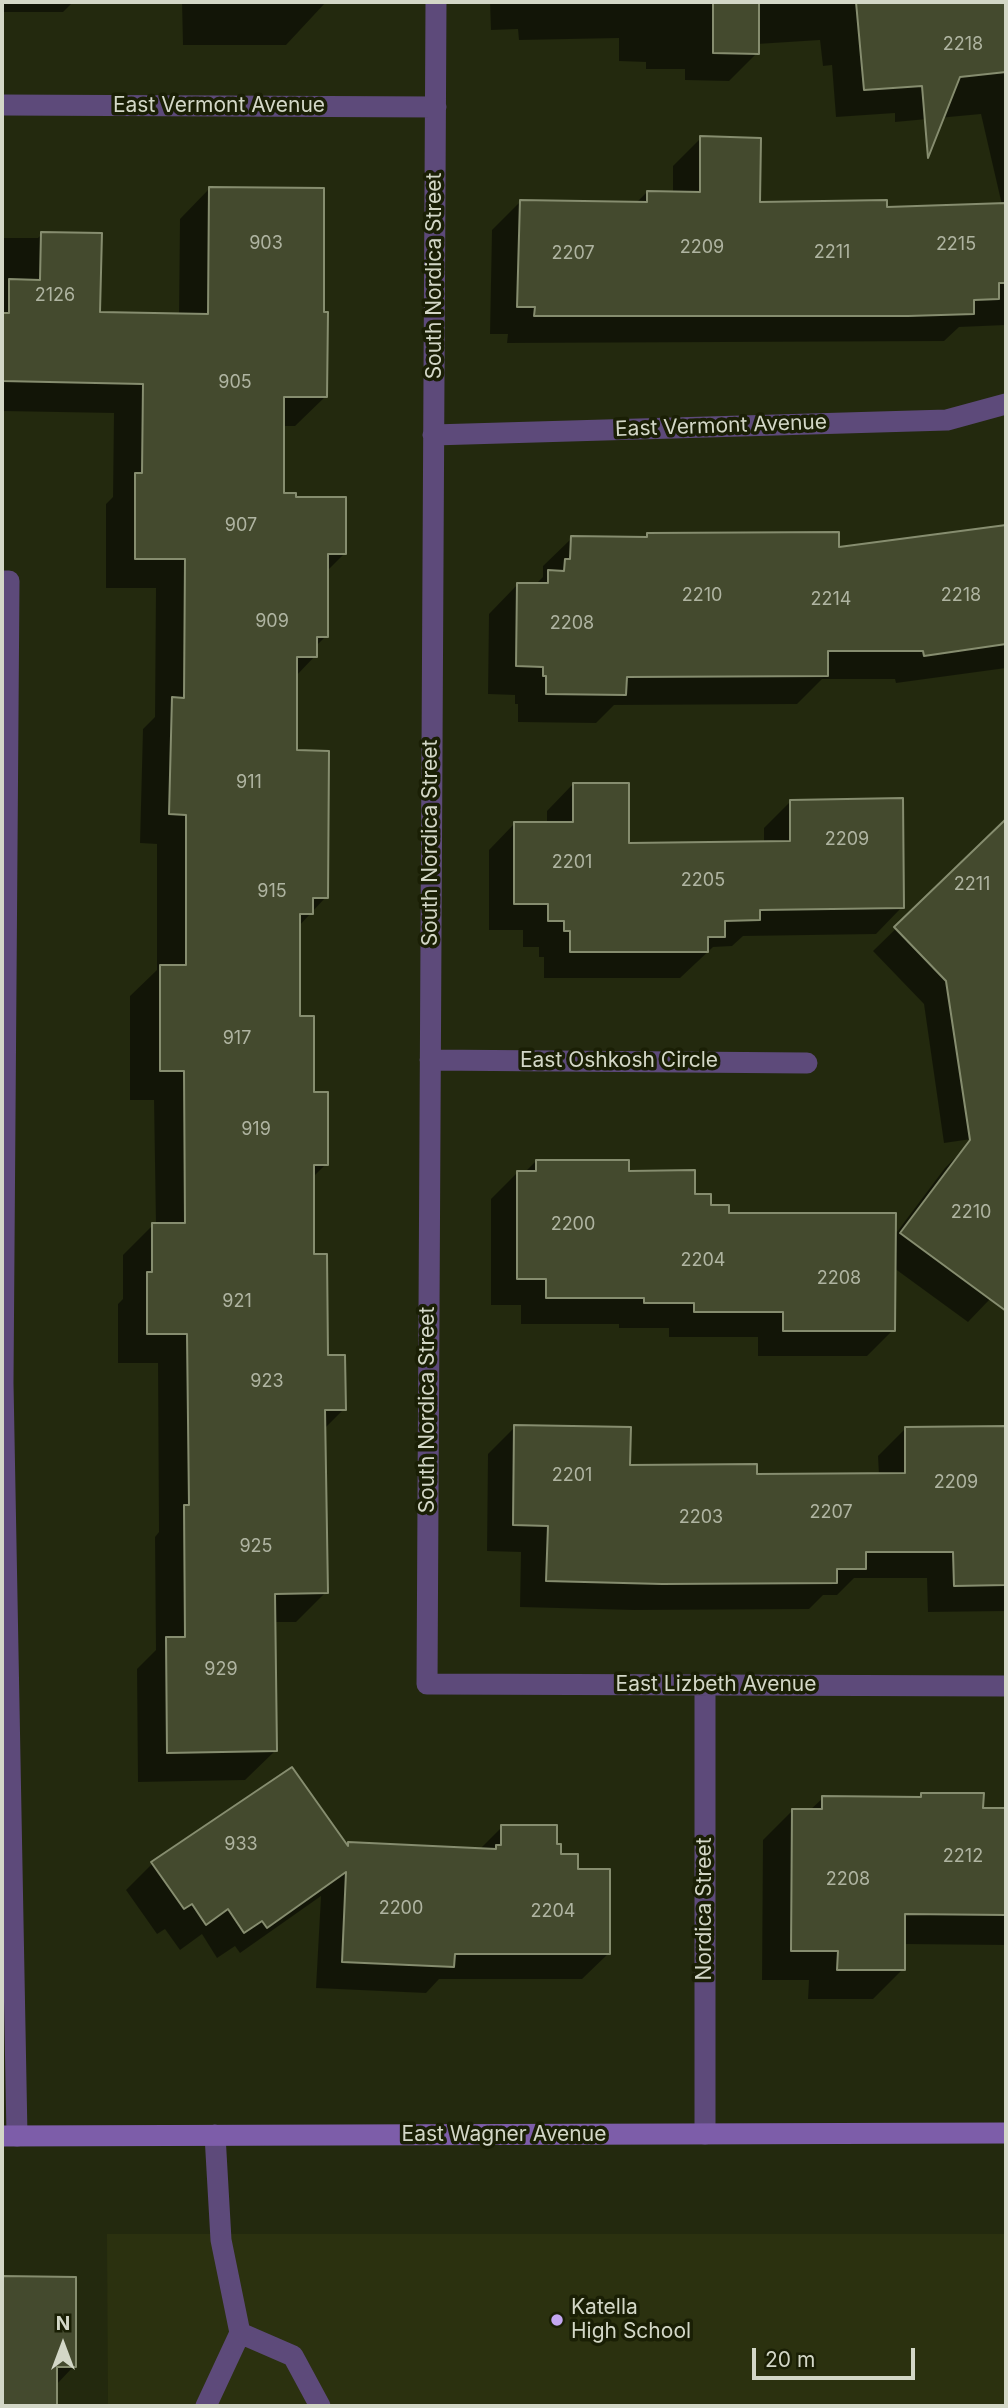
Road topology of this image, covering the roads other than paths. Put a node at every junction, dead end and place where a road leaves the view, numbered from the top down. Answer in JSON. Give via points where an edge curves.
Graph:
{"nodes":[{"id":1,"x":436,"y":2,"type":"edge"},
{"id":2,"x":2,"y":105,"type":"edge"},
{"id":3,"x":436,"y":107,"type":"junction"},
{"id":4,"x":1006,"y":404,"type":"edge"},
{"id":5,"x":433,"y":435,"type":"junction"},
{"id":6,"x":5,"y":581,"type":"edge"},
{"id":7,"x":430,"y":1060,"type":"junction"},
{"id":8,"x":807,"y":1063,"type":"dead end"},
{"id":9,"x":2,"y":1383,"type":"edge"},
{"id":10,"x":427,"y":1684,"type":"joint"},
{"id":11,"x":705,"y":1685,"type":"junction"},
{"id":12,"x":1006,"y":1686,"type":"edge"},
{"id":13,"x":1006,"y":2133,"type":"edge"},
{"id":14,"x":705,"y":2134,"type":"junction"},
{"id":15,"x":215,"y":2135,"type":"junction"},
{"id":16,"x":9,"y":2136,"type":"edge"},
{"id":17,"x":240,"y":2333,"type":"junction"},
{"id":18,"x":206,"y":2406,"type":"edge"},
{"id":19,"x":320,"y":2406,"type":"edge"}],
"edges":[{"from":1,"to":3,"type":"street","name":"South Nordica Street"},
{"from":2,"to":3,"type":"street","name":"East Vermont Avenue"},
{"from":3,"to":5,"type":"street","name":"South Nordica Street"},
{"from":4,"to":5,"type":"street","name":"East Vermont Avenue","via":[[947,420]]},
{"from":5,"to":7,"type":"street","name":"South Nordica Street"},
{"from":6,"to":9,"type":"street"},
{"from":7,"to":8,"type":"street","name":"East Oshkosh Circle"},
{"from":7,"to":10,"type":"street","name":"South Nordica Street"},
{"from":9,"to":16,"type":"street"},
{"from":10,"to":11,"type":"street","name":"East Lizbeth Avenue"},
{"from":11,"to":12,"type":"street","name":"East Lizbeth Avenue"},
{"from":11,"to":14,"type":"street","name":"Nordica Street"},
{"from":13,"to":14,"type":"street","name":"East Wagner Avenue"},
{"from":14,"to":15,"type":"street","name":"East Wagner Avenue"},
{"from":15,"to":16,"type":"street","name":"East Wagner Avenue"},
{"from":15,"to":17,"type":"street","via":[[221,2240]]},
{"from":17,"to":18,"type":"street"},
{"from":17,"to":19,"type":"street","via":[[293,2356]]}]}
